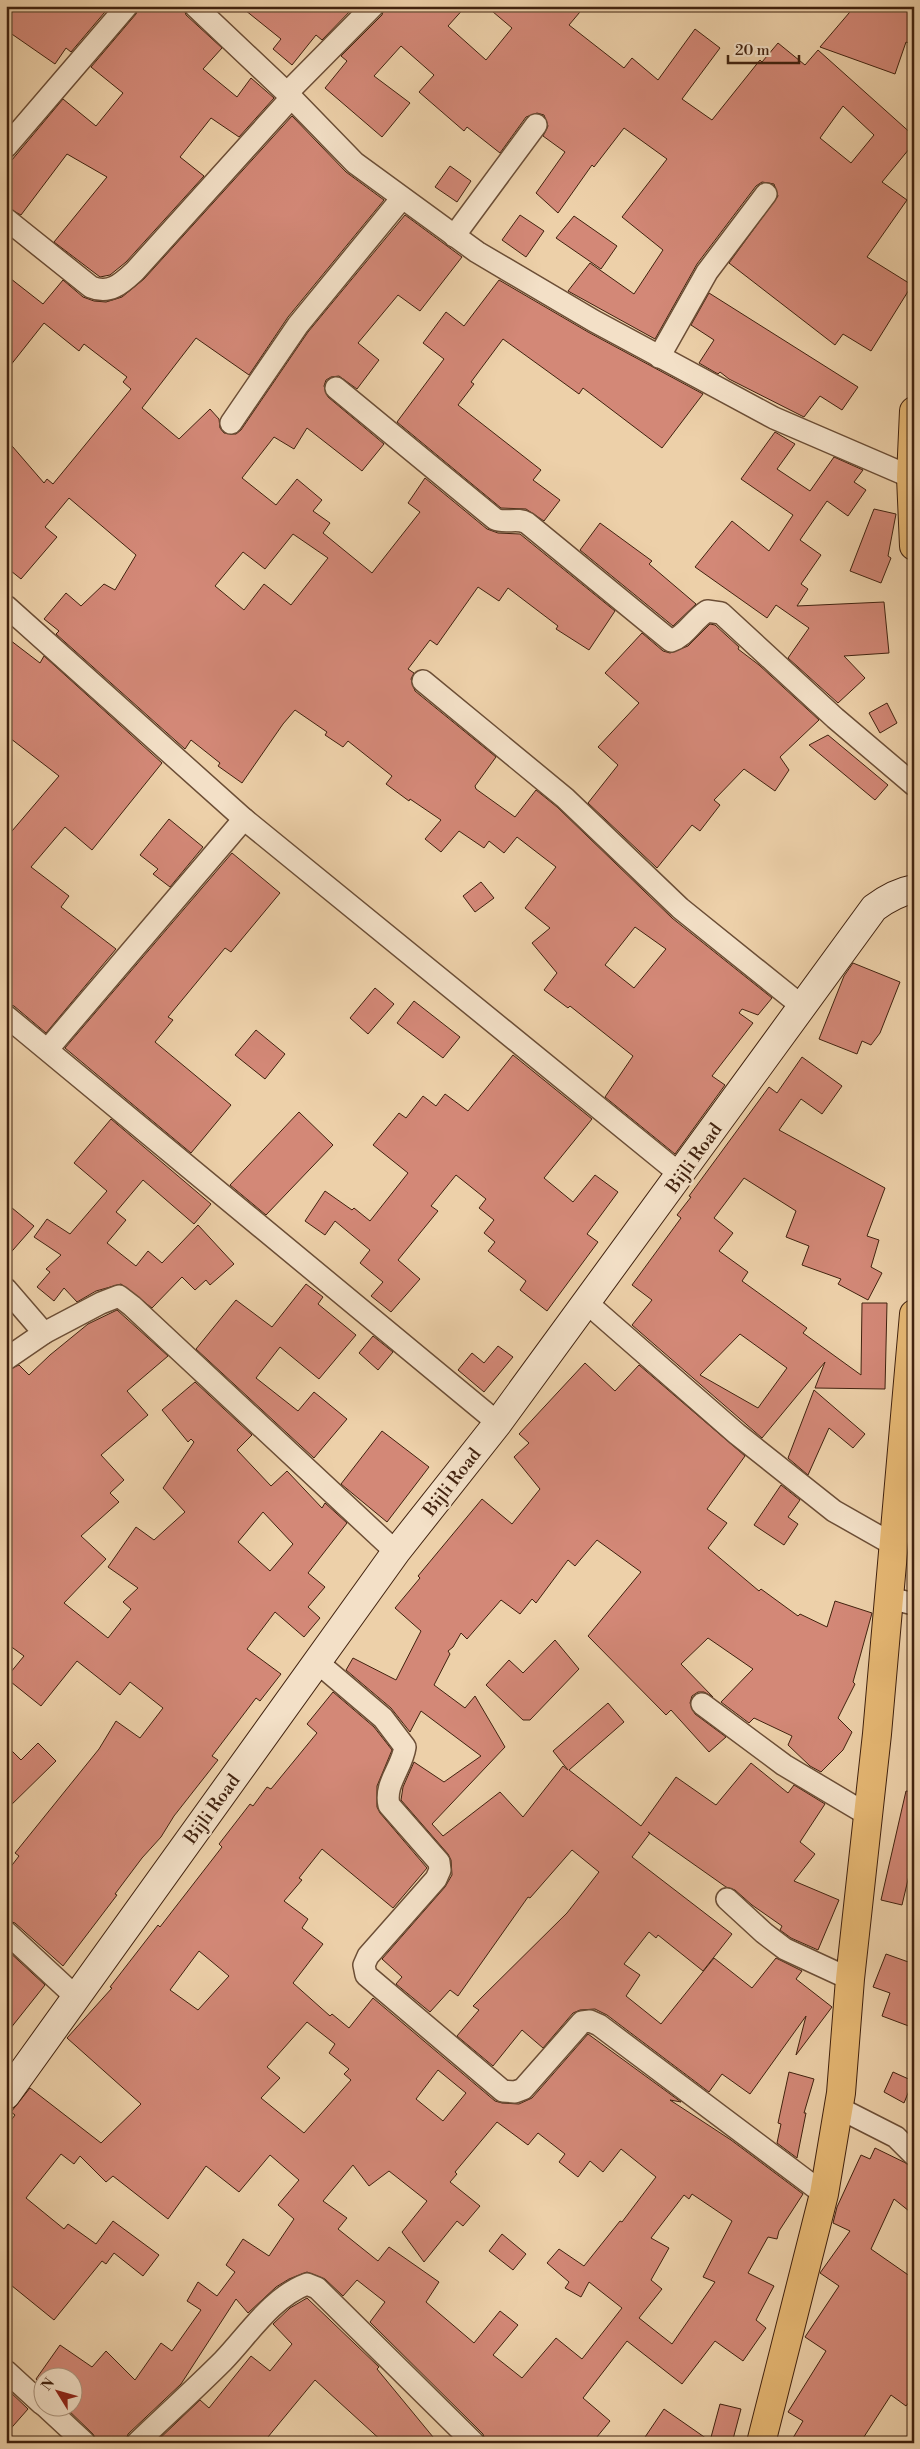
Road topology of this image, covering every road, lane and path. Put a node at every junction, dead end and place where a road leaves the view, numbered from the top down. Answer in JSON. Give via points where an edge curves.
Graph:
{"nodes":[{"id":1,"x":127,"y":6,"type":"edge"},
{"id":2,"x":195,"y":6,"type":"edge"},
{"id":3,"x":374,"y":6,"type":"edge"},
{"id":4,"x":289,"y":95,"type":"junction"},
{"id":5,"x":536,"y":125,"type":"dead end"},
{"id":6,"x":6,"y":147,"type":"edge"},
{"id":7,"x":766,"y":194,"type":"dead end"},
{"id":8,"x":402,"y":198,"type":"junction"},
{"id":9,"x":6,"y":219,"type":"edge"},
{"id":10,"x":454,"y":236,"type":"junction"},
{"id":11,"x":660,"y":357,"type":"junction"},
{"id":12,"x":336,"y":388,"type":"dead end"},
{"id":13,"x":914,"y":411,"type":"edge"},
{"id":14,"x":231,"y":424,"type":"dead end"},
{"id":15,"x":912,"y":477,"type":"junction"},
{"id":16,"x":914,"y":546,"type":"edge"},
{"id":17,"x":6,"y":606,"type":"edge"},
{"id":18,"x":423,"y":681,"type":"dead end"},
{"id":19,"x":914,"y":785,"type":"edge"},
{"id":20,"x":244,"y":819,"type":"junction"},
{"id":21,"x":914,"y":889,"type":"edge"},
{"id":22,"x":803,"y":1007,"type":"junction"},
{"id":23,"x":6,"y":1016,"type":"edge"},
{"id":24,"x":48,"y":1049,"type":"junction"},
{"id":25,"x":681,"y":1175,"type":"junction"},
{"id":26,"x":6,"y":1289,"type":"edge"},
{"id":27,"x":587,"y":1303,"type":"junction"},
{"id":28,"x":914,"y":1314,"type":"edge"},
{"id":29,"x":44,"y":1333,"type":"junction"},
{"id":30,"x":6,"y":1359,"type":"edge"},
{"id":31,"x":498,"y":1424,"type":"junction"},
{"id":32,"x":894,"y":1545,"type":"junction"},
{"id":33,"x":396,"y":1552,"type":"junction"},
{"id":34,"x":901,"y":1601,"type":"edge"},
{"id":35,"x":317,"y":1662,"type":"junction"},
{"id":36,"x":702,"y":1704,"type":"dead end"},
{"id":37,"x":868,"y":1815,"type":"junction"},
{"id":38,"x":727,"y":1899,"type":"dead end"},
{"id":39,"x":6,"y":1932,"type":"edge"},
{"id":40,"x":850,"y":1979,"type":"junction"},
{"id":41,"x":77,"y":1998,"type":"junction"},
{"id":42,"x":6,"y":2095,"type":"edge"},
{"id":43,"x":839,"y":2108,"type":"junction"},
{"id":44,"x":905,"y":2137,"type":"edge"},
{"id":45,"x":914,"y":2155,"type":"edge"},
{"id":46,"x":824,"y":2194,"type":"junction"},
{"id":47,"x":6,"y":2371,"type":"edge"},
{"id":48,"x":32,"y":2394,"type":"edge"},
{"id":49,"x":56,"y":2416,"type":"edge"},
{"id":50,"x":85,"y":2443,"type":"edge"},
{"id":51,"x":136,"y":2443,"type":"edge"},
{"id":52,"x":474,"y":2443,"type":"edge"},
{"id":53,"x":761,"y":2443,"type":"edge"}],
"edges":[{"from":1,"to":6,"type":"street"},
{"from":2,"to":4,"type":"street"},
{"from":3,"to":4,"type":"street"},
{"from":4,"to":8,"type":"street","via":[[355,163]]},
{"from":4,"to":9,"type":"street","via":[[136,271],[107,291],[91,287]]},
{"from":5,"to":10,"type":"street"},
{"from":7,"to":11,"type":"street","via":[[707,272]]},
{"from":8,"to":10,"type":"street"},
{"from":8,"to":14,"type":"street","via":[[298,325]]},
{"from":10,"to":11,"type":"street"},
{"from":11,"to":15,"type":"street","via":[[774,418]]},
{"from":12,"to":19,"type":"street","via":[[495,519],[527,522],[671,641],[679,638],[696,618],[707,611],[721,613],[835,718]]},
{"from":13,"to":15,"type":"main road"},
{"from":15,"to":16,"type":"main road"},
{"from":17,"to":20,"type":"street"},
{"from":18,"to":22,"type":"street","via":[[565,798],[680,908]]},
{"from":20,"to":24,"type":"street"},
{"from":20,"to":25,"type":"street"},
{"from":21,"to":22,"type":"street","name":"Bijli Road","via":[[902,891],[874,908]]},
{"from":22,"to":25,"type":"street","name":"Bijli Road"},
{"from":23,"to":24,"type":"street"},
{"from":24,"to":31,"type":"street"},
{"from":25,"to":27,"type":"street","name":"Bijli Road"},
{"from":26,"to":29,"type":"street"},
{"from":27,"to":31,"type":"street","name":"Bijli Road"},
{"from":27,"to":32,"type":"street","via":[[737,1434],[827,1505]]},
{"from":28,"to":32,"type":"main road"},
{"from":29,"to":30,"type":"street"},
{"from":29,"to":33,"type":"street","via":[[101,1302],[119,1296]]},
{"from":31,"to":33,"type":"street","name":"Bijli Road"},
{"from":32,"to":34,"type":"main road"},
{"from":33,"to":35,"type":"street","name":"Bijli Road"},
{"from":34,"to":37,"type":"main road"},
{"from":35,"to":41,"type":"street","name":"Bijli Road"},
{"from":35,"to":46,"type":"street","via":[[382,1718],[405,1748],[389,1787],[389,1805],[439,1862],[436,1879],[368,1956],[364,1964],[366,1974],[503,2091],[523,2089],[582,2022],[599,2025]]},
{"from":36,"to":37,"type":"street","via":[[784,1765]]},
{"from":37,"to":40,"type":"main road"},
{"from":38,"to":40,"type":"street","via":[[786,1949]]},
{"from":39,"to":41,"type":"street"},
{"from":40,"to":43,"type":"main road"},
{"from":41,"to":42,"type":"street","name":"Bijli Road"},
{"from":43,"to":44,"type":"street"},
{"from":43,"to":46,"type":"main road"},
{"from":44,"to":45,"type":"street"},
{"from":46,"to":53,"type":"main road"},
{"from":47,"to":48,"type":"street"},
{"from":49,"to":50,"type":"street"},
{"from":51,"to":52,"type":"street","via":[[222,2362],[269,2312],[294,2289],[306,2284],[317,2288]]}]}
